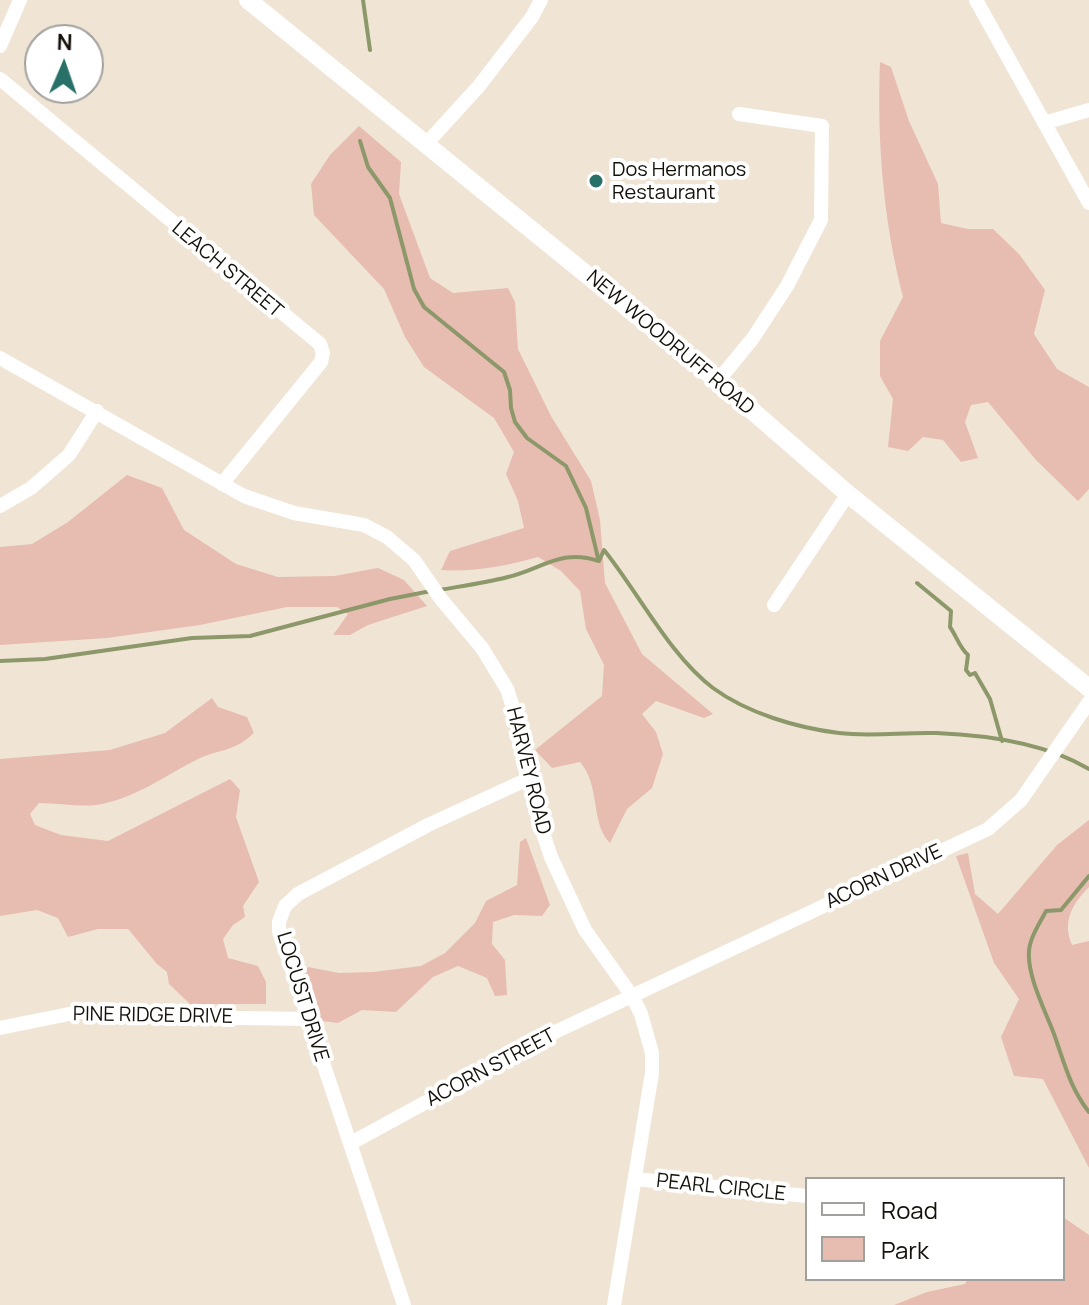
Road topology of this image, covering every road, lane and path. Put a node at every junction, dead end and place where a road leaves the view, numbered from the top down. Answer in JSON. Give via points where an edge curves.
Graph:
{"nodes":[{"id":1,"x":20,"y":0,"type":"edge"},
{"id":2,"x":248,"y":0,"type":"edge"},
{"id":3,"x":541,"y":0,"type":"edge"},
{"id":4,"x":976,"y":0,"type":"edge"},
{"id":5,"x":0,"y":46,"type":"edge"},
{"id":6,"x":0,"y":79,"type":"edge"},
{"id":7,"x":1089,"y":110,"type":"edge"},
{"id":8,"x":739,"y":114,"type":"dead end"},
{"id":9,"x":1044,"y":123,"type":"junction"},
{"id":10,"x":427,"y":143,"type":"junction"},
{"id":11,"x":1089,"y":203,"type":"edge"},
{"id":12,"x":0,"y":358,"type":"edge"},
{"id":13,"x":718,"y":381,"type":"junction"},
{"id":14,"x":97,"y":411,"type":"junction"},
{"id":15,"x":222,"y":484,"type":"junction"},
{"id":16,"x":848,"y":494,"type":"junction"},
{"id":17,"x":0,"y":506,"type":"edge"},
{"id":18,"x":774,"y":605,"type":"dead end"},
{"id":19,"x":1089,"y":688,"type":"edge"},
{"id":20,"x":1089,"y":702,"type":"edge"},
{"id":21,"x":530,"y":778,"type":"junction"},
{"id":22,"x":632,"y":996,"type":"junction"},
{"id":23,"x":307,"y":1019,"type":"junction"},
{"id":24,"x":0,"y":1028,"type":"edge"},
{"id":25,"x":351,"y":1143,"type":"junction"},
{"id":26,"x":635,"y":1179,"type":"junction"},
{"id":27,"x":805,"y":1196,"type":"edge"},
{"id":28,"x":404,"y":1305,"type":"edge"},
{"id":29,"x":614,"y":1305,"type":"edge"}],
"edges":[{"from":1,"to":5,"type":"street"},
{"from":2,"to":10,"type":"main road","name":"NEW WOODRUFF ROAD"},
{"from":3,"to":10,"type":"street","via":[[479,86]]},
{"from":4,"to":9,"type":"street"},
{"from":6,"to":15,"type":"street","name":"LEACH STREET","via":[[320,344],[321,362]]},
{"from":7,"to":9,"type":"street"},
{"from":8,"to":13,"type":"street","via":[[822,126],[821,220],[787,286]]},
{"from":9,"to":11,"type":"street"},
{"from":10,"to":13,"type":"main road","name":"NEW WOODRUFF ROAD"},
{"from":12,"to":14,"type":"street","name":"HARVEY ROAD"},
{"from":13,"to":16,"type":"main road","name":"NEW WOODRUFF ROAD"},
{"from":14,"to":15,"type":"street","name":"HARVEY ROAD"},
{"from":14,"to":17,"type":"street","via":[[69,455]]},
{"from":15,"to":21,"type":"street","name":"HARVEY ROAD","via":[[273,507],[372,528],[402,547],[482,648],[507,689]]},
{"from":16,"to":18,"type":"street"},
{"from":16,"to":19,"type":"main road","name":"NEW WOODRUFF ROAD"},
{"from":20,"to":22,"type":"street","name":"ACORN DRIVE","via":[[1021,800],[988,829]]},
{"from":21,"to":22,"type":"street","name":"HARVEY ROAD","via":[[546,844],[566,894]]},
{"from":21,"to":23,"type":"street","name":"LOCUST DRIVE","via":[[428,825],[291,899],[281,914],[279,931]]},
{"from":22,"to":25,"type":"street","name":"ACORN STREET"},
{"from":22,"to":26,"type":"street","name":"HARVEY ROAD","via":[[652,1053]]},
{"from":23,"to":24,"type":"street","name":"PINE RIDGE DRIVE","via":[[84,1011]]},
{"from":23,"to":25,"type":"street","name":"LOCUST DRIVE"},
{"from":25,"to":28,"type":"street","name":"LOCUST DRIVE"},
{"from":26,"to":27,"type":"street","name":"PEARL CIRCLE"},
{"from":26,"to":29,"type":"street","name":"HARVEY ROAD"}]}
